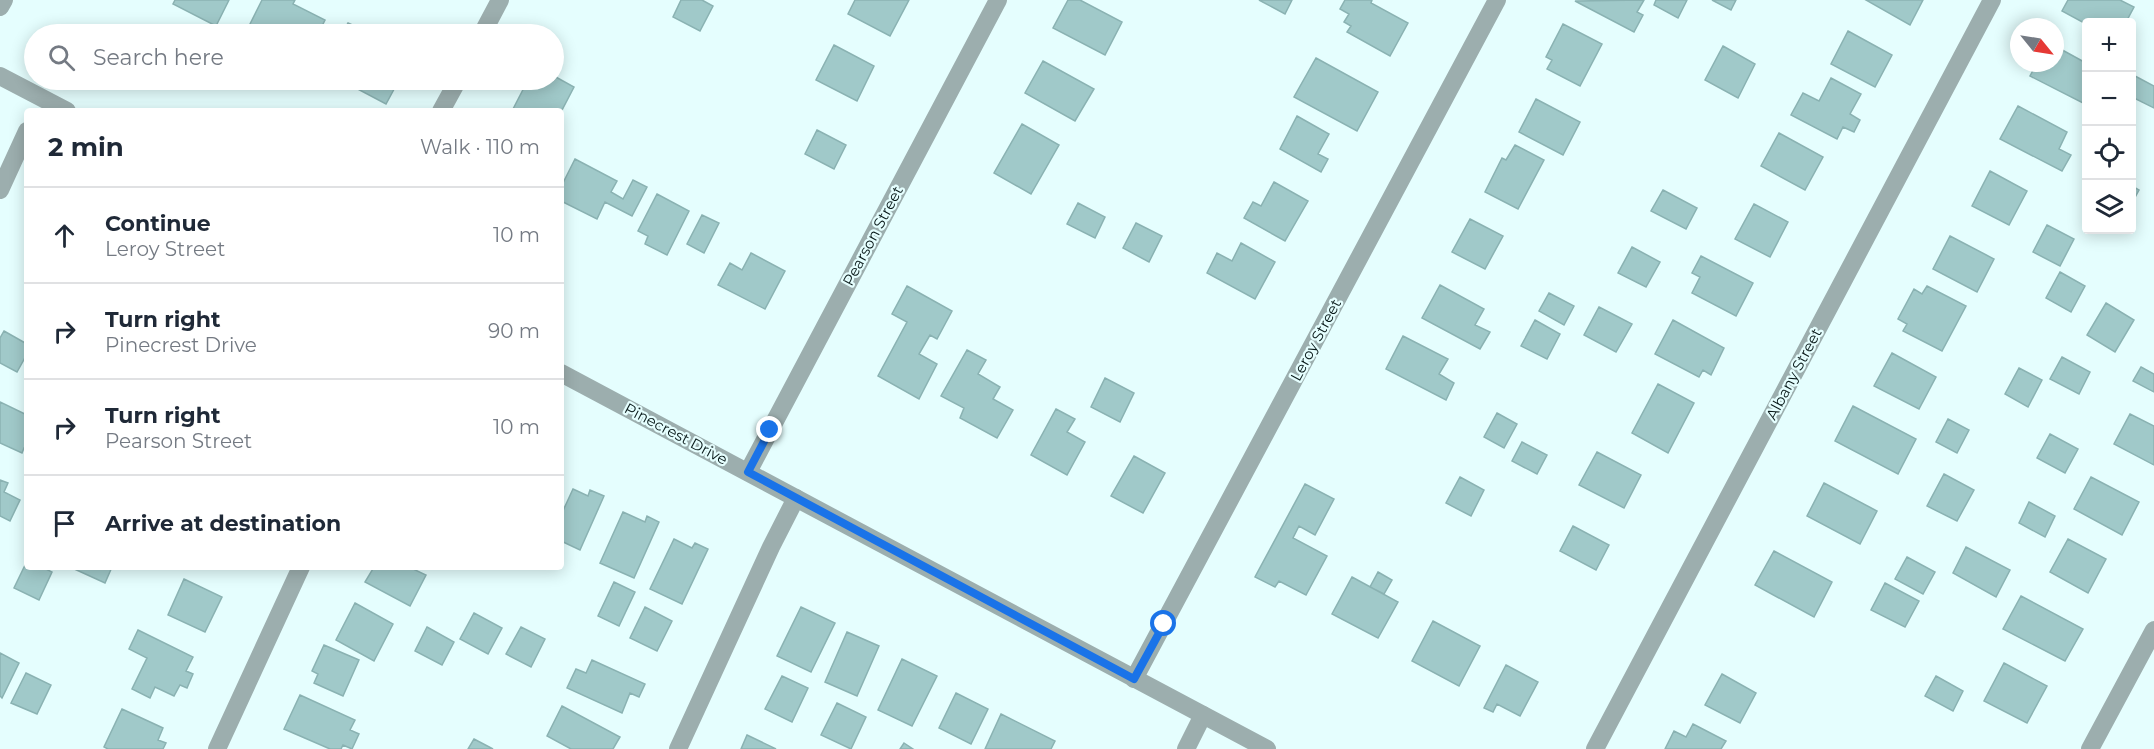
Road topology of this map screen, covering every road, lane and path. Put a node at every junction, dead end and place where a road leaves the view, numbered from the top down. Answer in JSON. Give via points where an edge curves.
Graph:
{"nodes":[{"id":1,"x":4,"y":0,"type":"edge"},
{"id":2,"x":500,"y":0,"type":"edge"},
{"id":3,"x":998,"y":0,"type":"edge"},
{"id":4,"x":1497,"y":0,"type":"edge"},
{"id":5,"x":1992,"y":0,"type":"edge"},
{"id":6,"x":0,"y":7,"type":"edge"},
{"id":7,"x":487,"y":24,"type":"edge"},
{"id":8,"x":0,"y":76,"type":"edge"},
{"id":9,"x":453,"y":90,"type":"edge"},
{"id":10,"x":39,"y":104,"type":"edge"},
{"id":11,"x":55,"y":108,"type":"edge"},
{"id":12,"x":443,"y":108,"type":"edge"},
{"id":13,"x":24,"y":138,"type":"edge"},
{"id":14,"x":0,"y":190,"type":"edge"},
{"id":15,"x":564,"y":375,"type":"edge"},
{"id":16,"x":748,"y":472,"type":"junction"},
{"id":17,"x":796,"y":498,"type":"junction"},
{"id":18,"x":300,"y":570,"type":"edge"},
{"id":19,"x":2154,"y":630,"type":"edge"},
{"id":20,"x":1134,"y":679,"type":"junction"},
{"id":21,"x":1203,"y":715,"type":"junction"},
{"id":22,"x":217,"y":749,"type":"edge"},
{"id":23,"x":678,"y":749,"type":"edge"},
{"id":24,"x":1186,"y":749,"type":"edge"},
{"id":25,"x":1267,"y":749,"type":"edge"},
{"id":26,"x":1595,"y":749,"type":"edge"},
{"id":27,"x":2090,"y":749,"type":"edge"}],
"edges":[{"from":1,"to":6,"type":"street"},
{"from":2,"to":7,"type":"street"},
{"from":3,"to":16,"type":"street","name":"Pearson Street"},
{"from":4,"to":20,"type":"street","name":"Leroy Street"},
{"from":5,"to":26,"type":"street","name":"Albany Street"},
{"from":8,"to":10,"type":"street"},
{"from":9,"to":12,"type":"street"},
{"from":10,"to":11,"type":"street"},
{"from":13,"to":14,"type":"street"},
{"from":15,"to":16,"type":"street","name":"Pinecrest Drive"},
{"from":16,"to":17,"type":"street","name":"Pinecrest Drive"},
{"from":17,"to":20,"type":"street","name":"Pinecrest Drive"},
{"from":17,"to":23,"type":"street"},
{"from":18,"to":22,"type":"street"},
{"from":19,"to":27,"type":"street"},
{"from":20,"to":21,"type":"street","name":"Pinecrest Drive"},
{"from":21,"to":24,"type":"street"},
{"from":21,"to":25,"type":"street","name":"Pinecrest Drive"}]}
